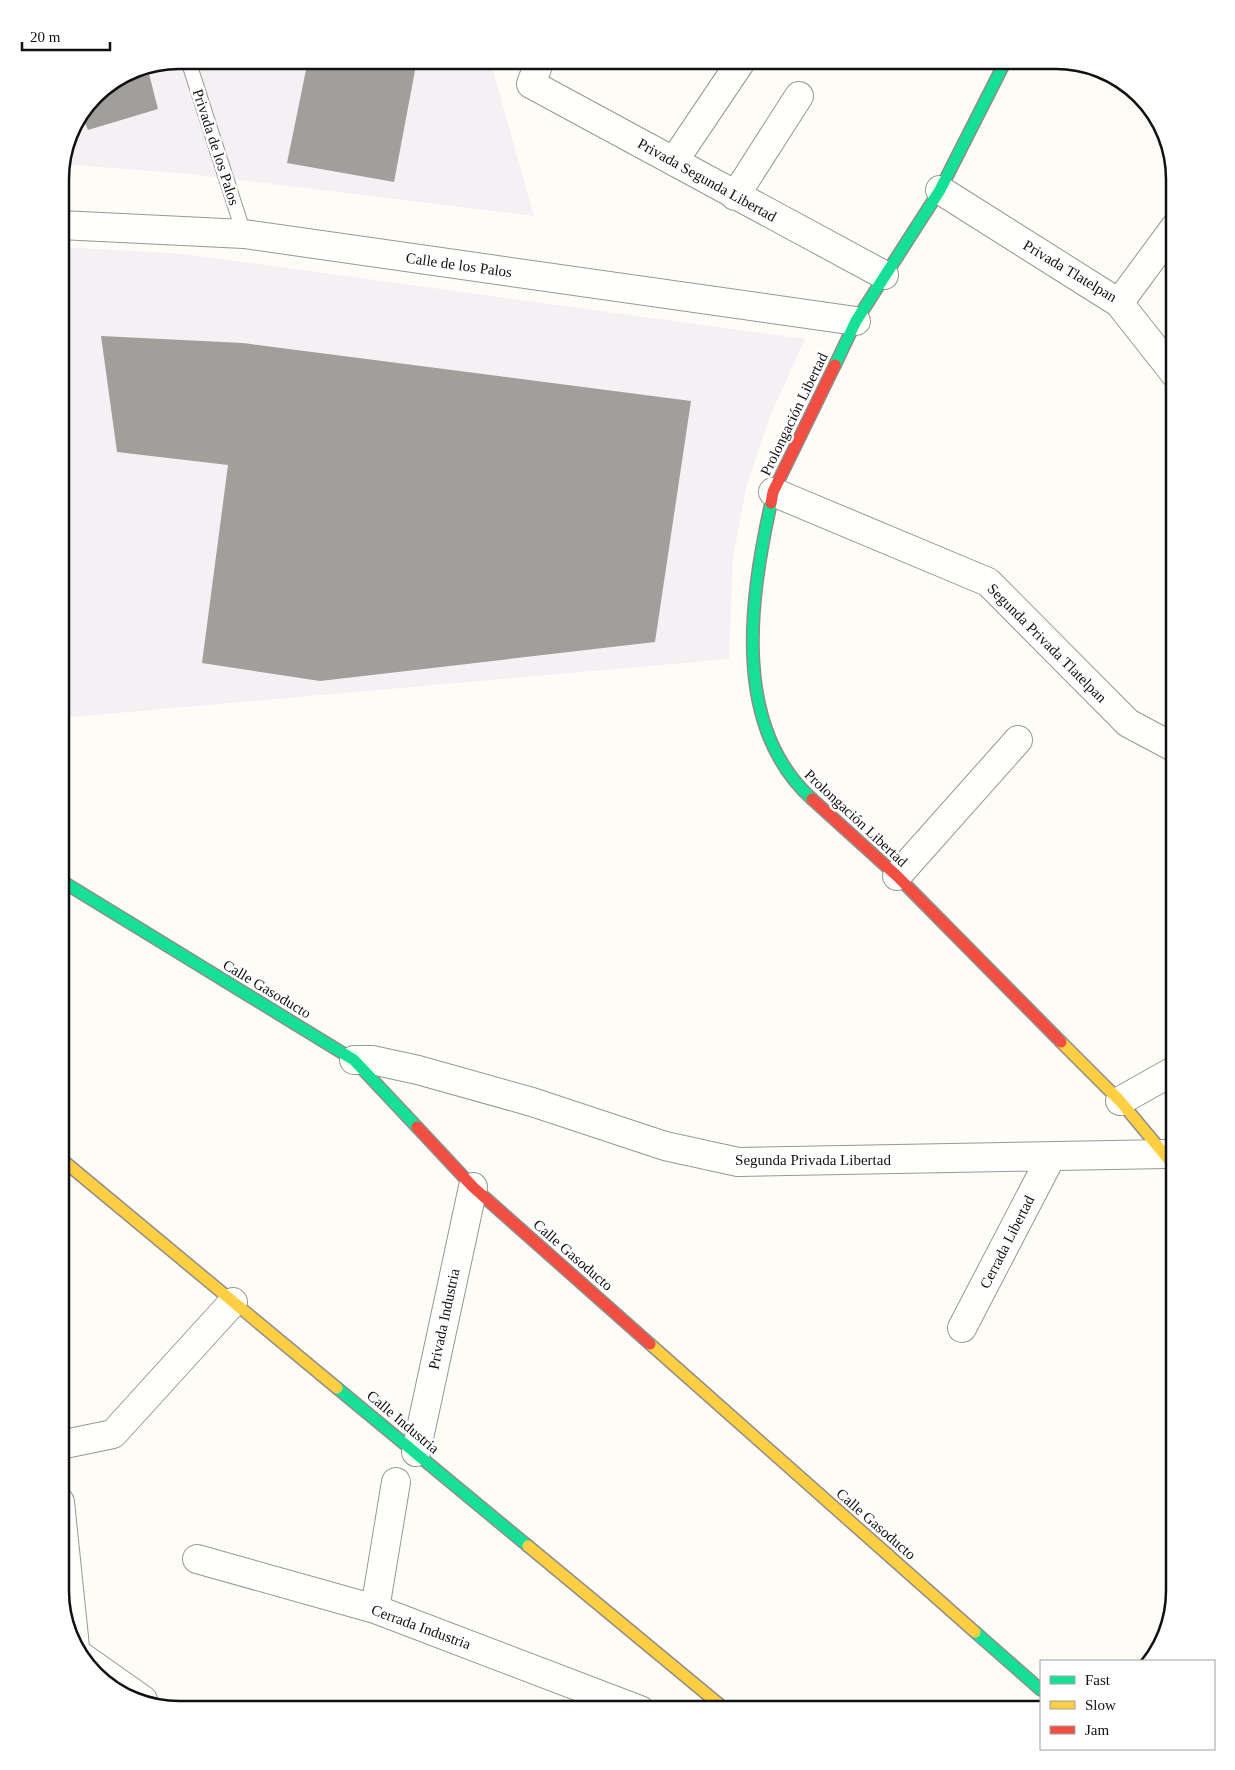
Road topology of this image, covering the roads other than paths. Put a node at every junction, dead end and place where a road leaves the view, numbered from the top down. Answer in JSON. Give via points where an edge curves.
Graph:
{"nodes":[{"id":1,"x":191,"y":69,"type":"edge"},
{"id":2,"x":736,"y":69,"type":"edge"},
{"id":3,"x":1001,"y":69,"type":"edge"},
{"id":4,"x":535,"y":72,"type":"edge"},
{"id":5,"x":800,"y":96,"type":"dead end"},
{"id":6,"x":674,"y":161,"type":"junction"},
{"id":7,"x":940,"y":190,"type":"junction"},
{"id":8,"x":735,"y":196,"type":"junction"},
{"id":9,"x":69,"y":225,"type":"edge"},
{"id":10,"x":244,"y":234,"type":"junction"},
{"id":11,"x":1166,"y":239,"type":"edge"},
{"id":12,"x":884,"y":275,"type":"junction"},
{"id":13,"x":1119,"y":303,"type":"junction"},
{"id":14,"x":856,"y":322,"type":"junction"},
{"id":15,"x":1166,"y":363,"type":"edge"},
{"id":16,"x":773,"y":492,"type":"junction"},
{"id":17,"x":1018,"y":740,"type":"dead end"},
{"id":18,"x":1166,"y":743,"type":"edge"},
{"id":19,"x":897,"y":876,"type":"junction"},
{"id":20,"x":69,"y":886,"type":"edge"},
{"id":21,"x":354,"y":1060,"type":"junction"},
{"id":22,"x":1166,"y":1075,"type":"edge"},
{"id":23,"x":1120,"y":1101,"type":"junction"},
{"id":24,"x":1166,"y":1155,"type":"edge"},
{"id":25,"x":1051,"y":1157,"type":"junction"},
{"id":26,"x":1166,"y":1161,"type":"edge"},
{"id":27,"x":69,"y":1165,"type":"edge"},
{"id":28,"x":473,"y":1187,"type":"junction"},
{"id":29,"x":233,"y":1302,"type":"junction"},
{"id":30,"x":962,"y":1328,"type":"dead end"},
{"id":31,"x":69,"y":1443,"type":"edge"},
{"id":32,"x":416,"y":1452,"type":"junction"},
{"id":33,"x":396,"y":1482,"type":"dead end"},
{"id":34,"x":197,"y":1559,"type":"dead end"},
{"id":35,"x":69,"y":1589,"type":"edge"},
{"id":36,"x":375,"y":1609,"type":"junction"},
{"id":37,"x":72,"y":1621,"type":"edge"},
{"id":38,"x":108,"y":1675,"type":"edge"},
{"id":39,"x":123,"y":1686,"type":"edge"},
{"id":40,"x":1040,"y":1689,"type":"edge"},
{"id":41,"x":616,"y":1701,"type":"edge"},
{"id":42,"x":715,"y":1701,"type":"edge"}],
"edges":[{"from":1,"to":10,"type":"lane","name":"Privada de los Palos"},
{"from":2,"to":6,"type":"street"},
{"from":3,"to":7,"type":"street","name":"Prolongación Libertad"},
{"from":4,"to":6,"type":"street","name":"Privada Segunda Libertad"},
{"from":5,"to":8,"type":"street"},
{"from":6,"to":8,"type":"street","name":"Privada Segunda Libertad"},
{"from":7,"to":12,"type":"street","name":"Prolongación Libertad"},
{"from":7,"to":13,"type":"street","name":"Privada Tlatelpan"},
{"from":8,"to":12,"type":"street","name":"Privada Segunda Libertad"},
{"from":9,"to":10,"type":"street","name":"Calle de los Palos"},
{"from":10,"to":14,"type":"street","name":"Calle de los Palos"},
{"from":11,"to":13,"type":"street","name":"Privada Tlatelpan"},
{"from":12,"to":14,"type":"street","name":"Prolongación Libertad"},
{"from":13,"to":15,"type":"street"},
{"from":14,"to":16,"type":"street","name":"Prolongación Libertad"},
{"from":16,"to":18,"type":"street","name":"Segunda Privada Tlatelpan","via":[[988,582],[1128,723]]},
{"from":16,"to":19,"type":"street","name":"Prolongación Libertad","via":[[757,567],[752,660],[765,732],[793,782]]},
{"from":17,"to":19,"type":"street"},
{"from":19,"to":23,"type":"street","name":"Prolongación Libertad"},
{"from":20,"to":21,"type":"street","name":"Calle Gasoducto"},
{"from":21,"to":25,"type":"street","name":"Segunda Privada Libertad","via":[[372,1060],[418,1070],[532,1102],[665,1146],[738,1162]]},
{"from":21,"to":28,"type":"street","name":"Calle Gasoducto"},
{"from":22,"to":23,"type":"street"},
{"from":23,"to":24,"type":"street","name":"Prolongación Libertad"},
{"from":25,"to":26,"type":"street","name":"Segunda Privada Libertad"},
{"from":25,"to":30,"type":"street","name":"Cerrada Libertad"},
{"from":27,"to":29,"type":"street","name":"Calle Industria"},
{"from":28,"to":32,"type":"street","name":"Privada Industria"},
{"from":28,"to":40,"type":"street","name":"Calle Gasoducto"},
{"from":29,"to":31,"type":"street","via":[[113,1434]]},
{"from":29,"to":32,"type":"street","name":"Calle Industria"},
{"from":32,"to":42,"type":"street","name":"Calle Industria"},
{"from":33,"to":36,"type":"street"},
{"from":34,"to":36,"type":"street","name":"Cerrada Industria"},
{"from":35,"to":37,"type":"street"},
{"from":36,"to":41,"type":"street","name":"Cerrada Industria"},
{"from":38,"to":39,"type":"street"}]}
